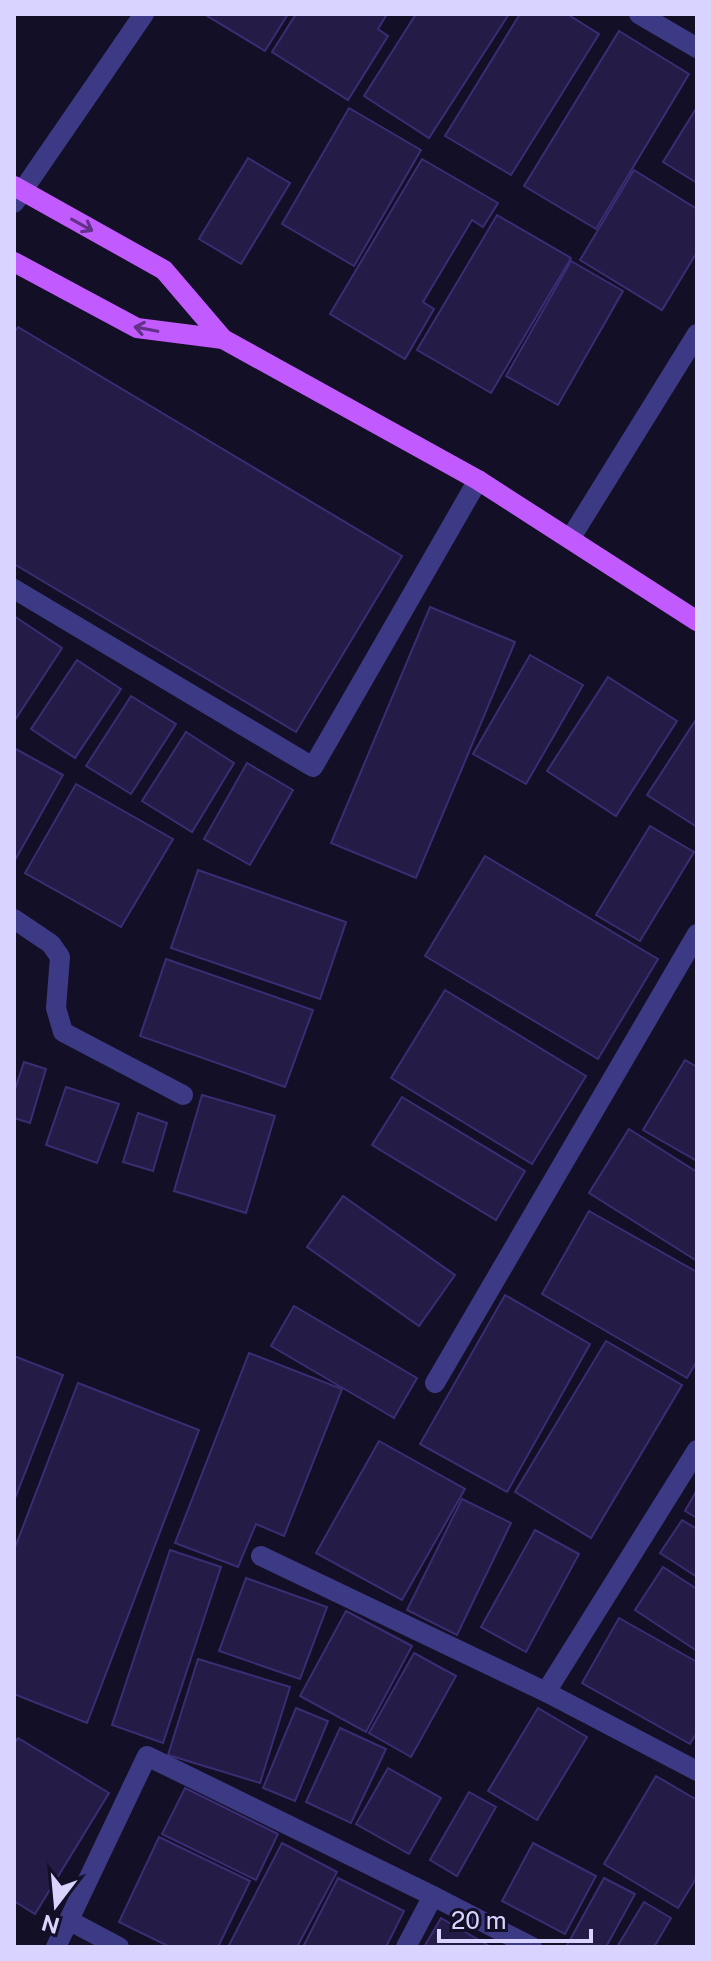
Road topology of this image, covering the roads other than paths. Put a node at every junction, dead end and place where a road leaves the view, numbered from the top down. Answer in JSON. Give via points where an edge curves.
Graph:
{"nodes":[{"id":1,"x":144,"y":14,"type":"edge"},
{"id":2,"x":643,"y":15,"type":"edge"},
{"id":3,"x":697,"y":48,"type":"edge"},
{"id":4,"x":16,"y":193,"type":"edge"},
{"id":5,"x":14,"y":262,"type":"edge"},
{"id":6,"x":697,"y":334,"type":"edge"},
{"id":7,"x":223,"y":339,"type":"junction"},
{"id":8,"x":478,"y":480,"type":"junction"},
{"id":9,"x":570,"y":539,"type":"junction"},
{"id":10,"x":14,"y":589,"type":"edge"},
{"id":11,"x":697,"y":621,"type":"edge"},
{"id":12,"x":14,"y":919,"type":"edge"},
{"id":13,"x":697,"y":934,"type":"edge"},
{"id":14,"x":183,"y":1095,"type":"dead end"},
{"id":15,"x":435,"y":1383,"type":"dead end"},
{"id":16,"x":697,"y":1450,"type":"edge"},
{"id":17,"x":261,"y":1556,"type":"dead end"},
{"id":18,"x":546,"y":1692,"type":"junction"},
{"id":19,"x":697,"y":1771,"type":"edge"},
{"id":20,"x":433,"y":1896,"type":"junction"},
{"id":21,"x":70,"y":1921,"type":"junction"},
{"id":22,"x":56,"y":1947,"type":"edge"},
{"id":23,"x":119,"y":1947,"type":"edge"},
{"id":24,"x":406,"y":1947,"type":"edge"},
{"id":25,"x":532,"y":1947,"type":"edge"}],
"edges":[{"from":1,"to":4,"type":"street"},
{"from":2,"to":3,"type":"street"},
{"from":4,"to":7,"type":"main road","one_way":true,"via":[[164,270]]},
{"from":7,"to":5,"type":"main road","one_way":true,"via":[[137,328]]},
{"from":6,"to":9,"type":"street"},
{"from":7,"to":8,"type":"main road"},
{"from":8,"to":9,"type":"main road"},
{"from":8,"to":10,"type":"street","via":[[313,767]]},
{"from":9,"to":11,"type":"main road"},
{"from":12,"to":14,"type":"street","via":[[51,944],[60,957],[56,1008],[63,1032]]},
{"from":13,"to":15,"type":"street"},
{"from":16,"to":18,"type":"street"},
{"from":17,"to":18,"type":"street"},
{"from":18,"to":19,"type":"street"},
{"from":20,"to":21,"type":"street","via":[[147,1756]]},
{"from":20,"to":24,"type":"street"},
{"from":20,"to":25,"type":"street"},
{"from":21,"to":22,"type":"street"},
{"from":21,"to":23,"type":"street"}]}
